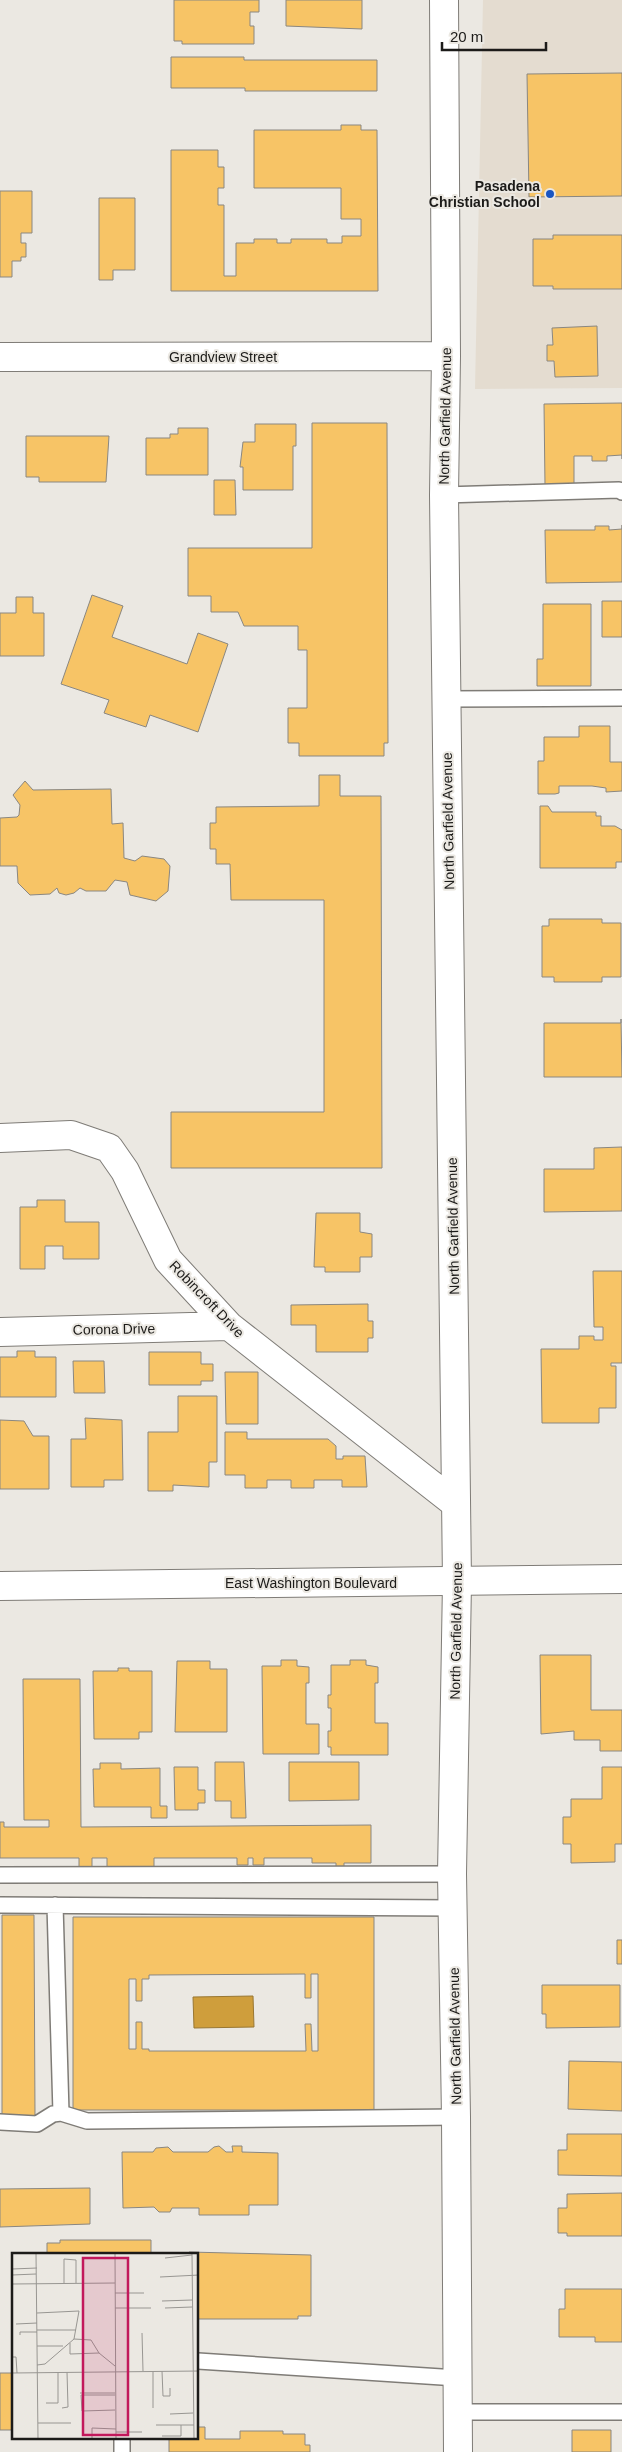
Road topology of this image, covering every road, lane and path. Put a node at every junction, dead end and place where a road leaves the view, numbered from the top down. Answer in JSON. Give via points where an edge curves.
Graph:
{"nodes":[{"id":1,"x":444,"y":0,"type":"edge"},
{"id":2,"x":446,"y":356,"type":"junction"},
{"id":3,"x":0,"y":357,"type":"edge"},
{"id":4,"x":621,"y":490,"type":"edge"},
{"id":5,"x":444,"y":496,"type":"junction"},
{"id":6,"x":622,"y":698,"type":"edge"},
{"id":7,"x":446,"y":699,"type":"junction"},
{"id":8,"x":0,"y":1138,"type":"edge"},
{"id":9,"x":229,"y":1326,"type":"junction"},
{"id":10,"x":0,"y":1332,"type":"edge"},
{"id":11,"x":456,"y":1504,"type":"junction"},
{"id":12,"x":622,"y":1579,"type":"edge"},
{"id":13,"x":457,"y":1582,"type":"junction"},
{"id":14,"x":0,"y":1586,"type":"edge"},
{"id":15,"x":452,"y":1874,"type":"junction"},
{"id":16,"x":0,"y":1875,"type":"edge"},
{"id":17,"x":0,"y":1905,"type":"edge"},
{"id":18,"x":55,"y":1905,"type":"junction"},
{"id":19,"x":453,"y":1908,"type":"junction"},
{"id":20,"x":61,"y":2113,"type":"junction"},
{"id":21,"x":456,"y":2117,"type":"junction"},
{"id":22,"x":0,"y":2122,"type":"edge"},
{"id":23,"x":199,"y":2361,"type":"edge"},
{"id":24,"x":457,"y":2378,"type":"junction"},
{"id":25,"x":458,"y":2412,"type":"junction"},
{"id":26,"x":622,"y":2412,"type":"edge"},
{"id":27,"x":458,"y":2452,"type":"edge"}],
"edges":[{"from":1,"to":2,"type":"street","name":"North Garfield Avenue"},
{"from":2,"to":3,"type":"street","name":"Grandview Street"},
{"from":2,"to":5,"type":"street","name":"North Garfield Avenue"},
{"from":4,"to":5,"type":"lane"},
{"from":5,"to":7,"type":"street","name":"North Garfield Avenue"},
{"from":6,"to":7,"type":"lane"},
{"from":7,"to":11,"type":"street","name":"North Garfield Avenue"},
{"from":8,"to":9,"type":"street","name":"Robincroft Drive","via":[[71,1135],[109,1148],[125,1171],[168,1260]]},
{"from":9,"to":10,"type":"street","name":"Corona Drive"},
{"from":9,"to":11,"type":"street","name":"Robincroft Drive"},
{"from":11,"to":13,"type":"street","name":"North Garfield Avenue"},
{"from":12,"to":13,"type":"street","name":"East Washington Boulevard"},
{"from":13,"to":14,"type":"street","name":"East Washington Boulevard"},
{"from":13,"to":15,"type":"street","name":"North Garfield Avenue"},
{"from":15,"to":16,"type":"lane"},
{"from":15,"to":19,"type":"street","name":"North Garfield Avenue"},
{"from":17,"to":18,"type":"lane"},
{"from":18,"to":19,"type":"lane"},
{"from":18,"to":20,"type":"lane"},
{"from":19,"to":21,"type":"street","name":"North Garfield Avenue"},
{"from":20,"to":21,"type":"lane","via":[[87,2121]]},
{"from":20,"to":22,"type":"lane","via":[[37,2124]]},
{"from":21,"to":24,"type":"street","name":"North Garfield Avenue"},
{"from":23,"to":24,"type":"lane"},
{"from":24,"to":25,"type":"street","name":"North Garfield Avenue"},
{"from":25,"to":26,"type":"lane"},
{"from":25,"to":27,"type":"street","name":"North Garfield Avenue"}]}
